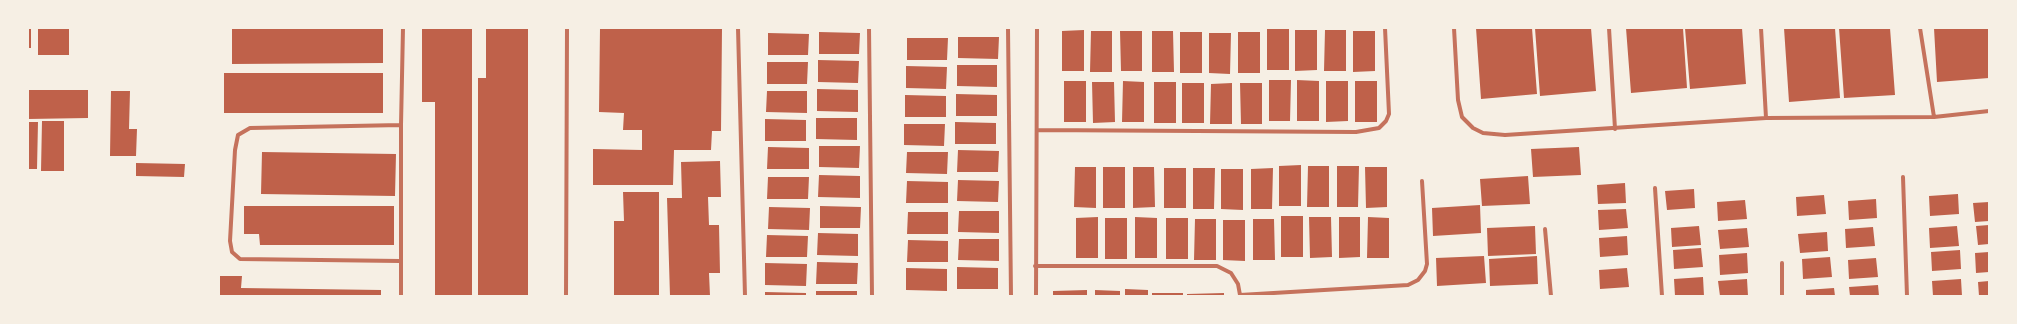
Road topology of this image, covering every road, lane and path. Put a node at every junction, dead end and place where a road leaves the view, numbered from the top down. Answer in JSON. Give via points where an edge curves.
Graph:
{"nodes":[{"id":1,"x":403,"y":28,"type":"edge"},
{"id":2,"x":567,"y":28,"type":"edge"},
{"id":3,"x":738,"y":28,"type":"edge"},
{"id":4,"x":869,"y":28,"type":"edge"},
{"id":5,"x":1008,"y":28,"type":"edge"},
{"id":6,"x":1037,"y":28,"type":"edge"},
{"id":7,"x":1385,"y":28,"type":"edge"},
{"id":8,"x":1454,"y":28,"type":"edge"},
{"id":9,"x":1609,"y":28,"type":"edge"},
{"id":10,"x":1761,"y":28,"type":"edge"},
{"id":11,"x":1920,"y":28,"type":"edge"},
{"id":12,"x":1989,"y":111,"type":"edge"},
{"id":13,"x":1934,"y":117,"type":"junction"},
{"id":14,"x":1766,"y":118,"type":"junction"},
{"id":15,"x":401,"y":125,"type":"junction"},
{"id":16,"x":1615,"y":129,"type":"junction"},
{"id":17,"x":1036,"y":130,"type":"junction"},
{"id":18,"x":1903,"y":177,"type":"dead end"},
{"id":19,"x":1422,"y":181,"type":"dead end"},
{"id":20,"x":1656,"y":188,"type":"dead end"},
{"id":21,"x":1545,"y":229,"type":"dead end"},
{"id":22,"x":400,"y":261,"type":"junction"},
{"id":23,"x":1782,"y":263,"type":"dead end"},
{"id":24,"x":1035,"y":266,"type":"junction"},
{"id":25,"x":1240,"y":295,"type":"edge"},
{"id":26,"x":401,"y":296,"type":"edge"},
{"id":27,"x":566,"y":296,"type":"edge"},
{"id":28,"x":745,"y":296,"type":"edge"},
{"id":29,"x":872,"y":296,"type":"edge"},
{"id":30,"x":1011,"y":296,"type":"edge"},
{"id":31,"x":1036,"y":296,"type":"edge"},
{"id":32,"x":1551,"y":296,"type":"edge"},
{"id":33,"x":1662,"y":296,"type":"edge"},
{"id":34,"x":1782,"y":296,"type":"edge"},
{"id":35,"x":1908,"y":296,"type":"edge"}],
"edges":[{"from":1,"to":15,"type":"street"},
{"from":2,"to":27,"type":"street"},
{"from":3,"to":28,"type":"street"},
{"from":4,"to":29,"type":"street"},
{"from":5,"to":30,"type":"street"},
{"from":6,"to":17,"type":"street"},
{"from":7,"to":17,"type":"street","via":[[1389,114],[1379,128],[1356,132]]},
{"from":8,"to":16,"type":"street","via":[[1458,100],[1462,117],[1473,128],[1483,133],[1505,135]]},
{"from":9,"to":16,"type":"street"},
{"from":10,"to":14,"type":"street"},
{"from":11,"to":13,"type":"street"},
{"from":12,"to":13,"type":"street"},
{"from":13,"to":14,"type":"street"},
{"from":14,"to":16,"type":"street"},
{"from":15,"to":22,"type":"street"},
{"from":15,"to":22,"type":"street","via":[[250,128],[238,135],[230,241],[232,252],[240,259]]},
{"from":17,"to":24,"type":"street"},
{"from":18,"to":35,"type":"street"},
{"from":19,"to":25,"type":"street","via":[[1427,264],[1418,280],[1408,284]]},
{"from":20,"to":33,"type":"street"},
{"from":21,"to":32,"type":"street"},
{"from":22,"to":26,"type":"street"},
{"from":23,"to":34,"type":"street"},
{"from":24,"to":25,"type":"street","via":[[1217,266],[1231,273],[1238,284]]},
{"from":24,"to":31,"type":"street"}]}
